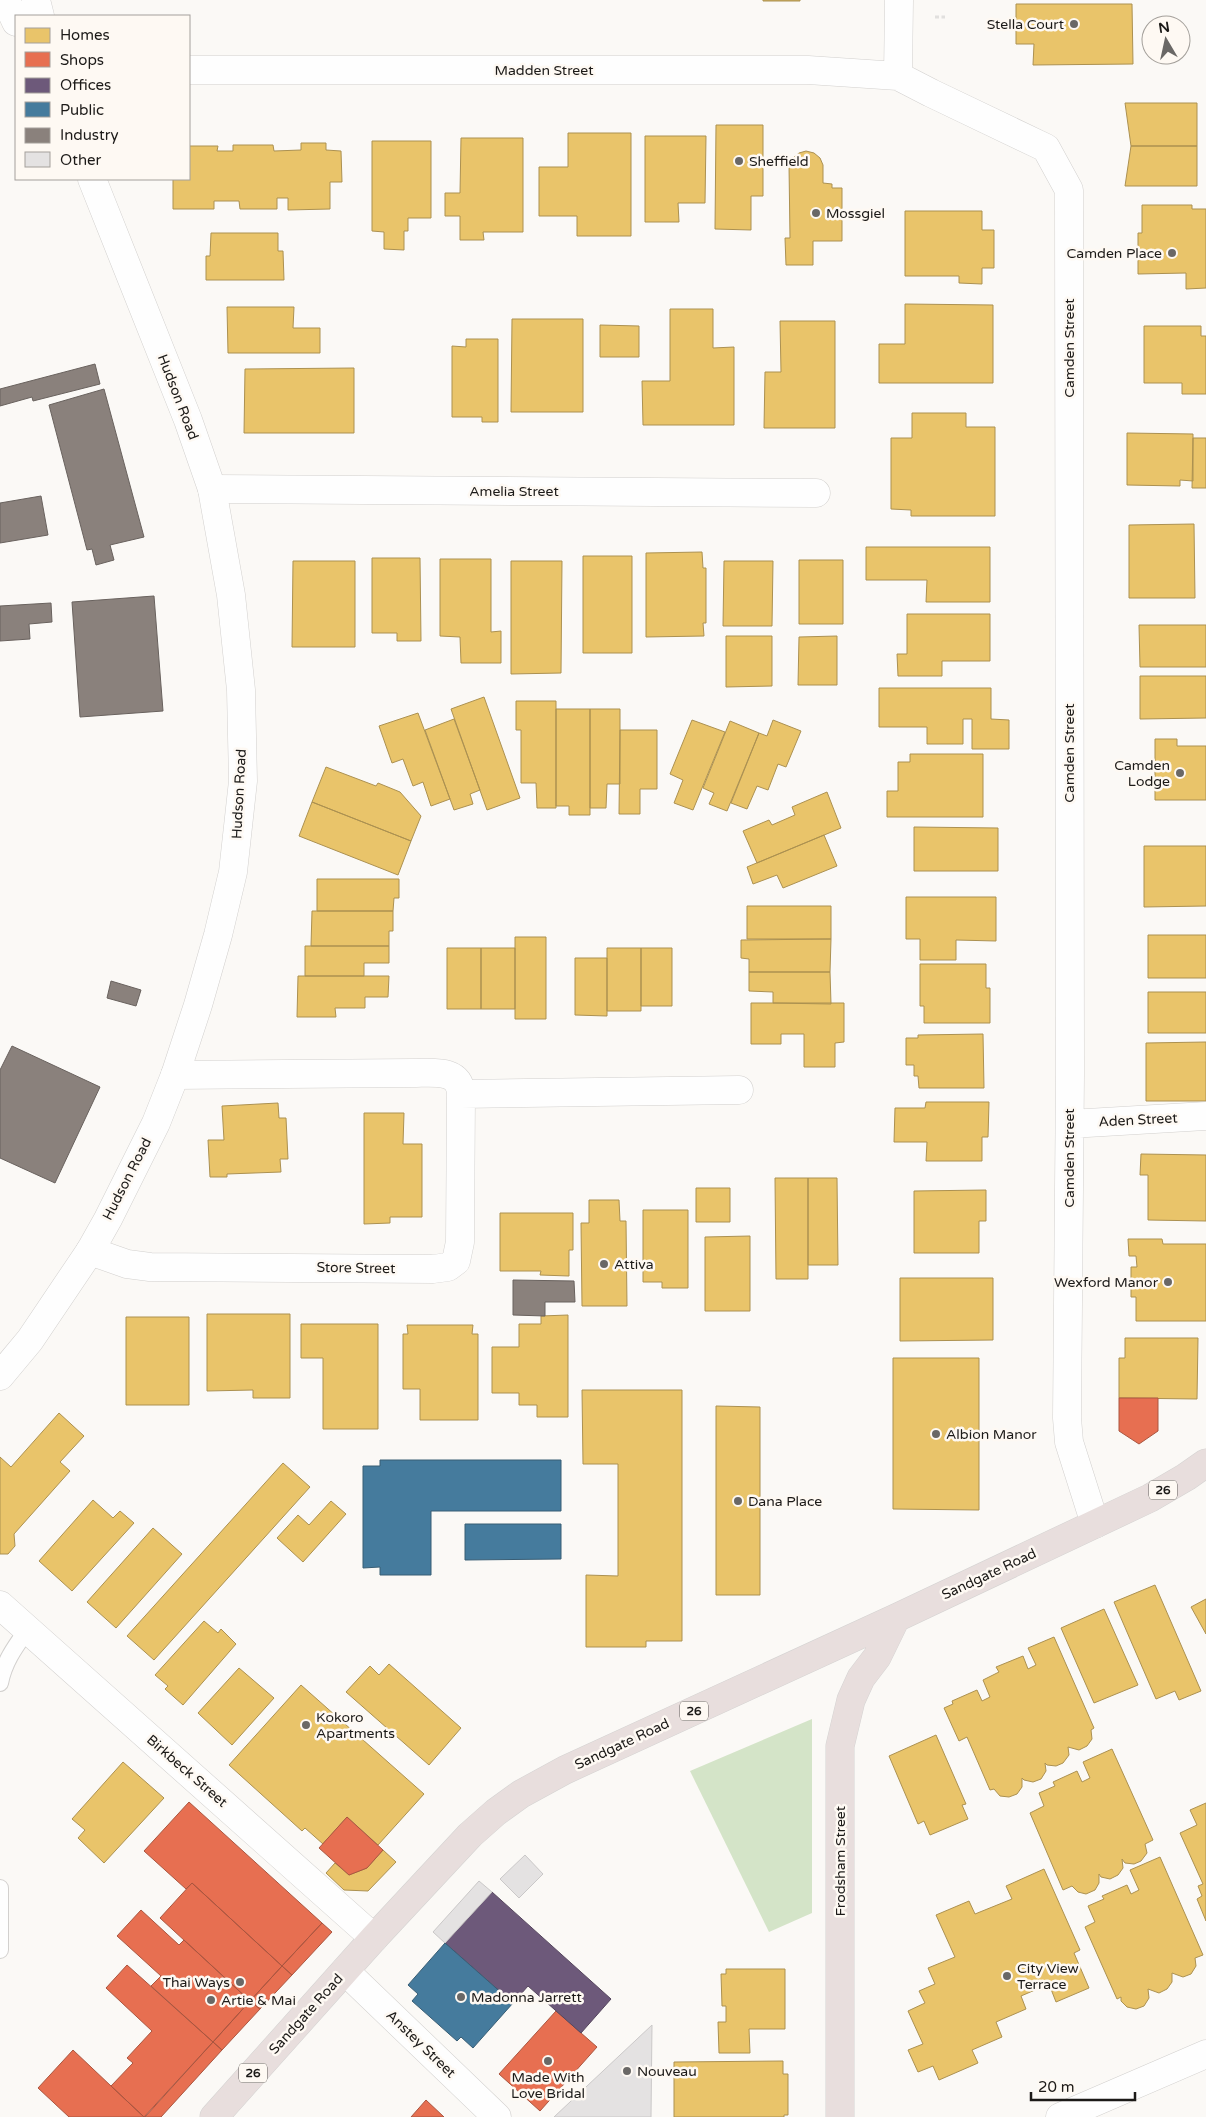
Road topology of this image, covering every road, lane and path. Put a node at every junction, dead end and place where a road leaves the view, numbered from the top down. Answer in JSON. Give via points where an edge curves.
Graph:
{"nodes":[{"id":1,"x":6,"y":0,"type":"edge"},
{"id":2,"x":36,"y":0,"type":"edge"},
{"id":3,"x":899,"y":0,"type":"edge"},
{"id":4,"x":40,"y":15,"type":"edge"},
{"id":5,"x":936,"y":17,"type":"dead end"},
{"id":6,"x":945,"y":17,"type":"dead end"},
{"id":7,"x":15,"y":20,"type":"edge"},
{"id":8,"x":190,"y":70,"type":"edge"},
{"id":9,"x":898,"y":76,"type":"junction"},
{"id":10,"x":92,"y":180,"type":"edge"},
{"id":11,"x":212,"y":489,"type":"junction"},
{"id":12,"x":816,"y":493,"type":"dead end"},
{"id":13,"x":175,"y":1075,"type":"junction"},
{"id":14,"x":739,"y":1090,"type":"dead end"},
{"id":15,"x":461,"y":1094,"type":"junction"},
{"id":16,"x":1206,"y":1116,"type":"edge"},
{"id":17,"x":1070,"y":1124,"type":"junction"},
{"id":18,"x":90,"y":1250,"type":"junction"},
{"id":19,"x":0,"y":1376,"type":"edge"},
{"id":20,"x":1206,"y":1463,"type":"edge"},
{"id":21,"x":1095,"y":1524,"type":"junction"},
{"id":22,"x":0,"y":1605,"type":"edge"},
{"id":23,"x":896,"y":1618,"type":"junction"},
{"id":24,"x":27,"y":1630,"type":"junction"},
{"id":25,"x":0,"y":1683,"type":"edge"},
{"id":26,"x":0,"y":1888,"type":"edge"},
{"id":27,"x":374,"y":1938,"type":"junction"},
{"id":28,"x":0,"y":1950,"type":"edge"},
{"id":29,"x":345,"y":1971,"type":"junction"},
{"id":30,"x":1206,"y":2054,"type":"edge"},
{"id":31,"x":214,"y":2117,"type":"edge"},
{"id":32,"x":497,"y":2117,"type":"edge"},
{"id":33,"x":840,"y":2117,"type":"edge"},
{"id":34,"x":1060,"y":2117,"type":"edge"}],
"edges":[{"from":1,"to":7,"type":"street"},
{"from":2,"to":4,"type":"street"},
{"from":3,"to":9,"type":"street"},
{"from":5,"to":6,"type":"path"},
{"from":8,"to":9,"type":"street","name":"Madden Street","via":[[808,70]]},
{"from":9,"to":17,"type":"street","name":"Camden Street","via":[[1046,148],[1069,190]]},
{"from":10,"to":11,"type":"street","name":"Hudson Road","via":[[188,420]]},
{"from":11,"to":12,"type":"street","name":"Amelia Street"},
{"from":11,"to":13,"type":"street","name":"Hudson Road","via":[[231,595],[239,671],[243,781],[233,872],[203,989]]},
{"from":13,"to":15,"type":"street","via":[[442,1073],[457,1081]]},
{"from":13,"to":18,"type":"street","name":"Hudson Road","via":[[156,1123]]},
{"from":14,"to":15,"type":"street"},
{"from":15,"to":18,"type":"street","name":"Store Street","via":[[460,1242],[456,1261],[448,1267],[145,1266],[127,1264]]},
{"from":16,"to":17,"type":"street","name":"Aden Street"},
{"from":17,"to":21,"type":"street","name":"Camden Street","via":[[1067,1418],[1069,1442]]},
{"from":18,"to":19,"type":"street","name":"Hudson Road","via":[[30,1340]]},
{"from":20,"to":21,"type":"highway","name":"Sandgate Road","number":"26","via":[[1150,1498]]},
{"from":21,"to":23,"type":"highway","name":"Sandgate Road","number":"26"},
{"from":22,"to":24,"type":"street","name":"Birkbeck Street"},
{"from":23,"to":27,"type":"highway","name":"Sandgate Road","number":"26","via":[[565,1770],[521,1794],[470,1836]]},
{"from":23,"to":33,"type":"highway","name":"Frodsham Street","via":[[851,1700],[840,1746]]},
{"from":24,"to":25,"type":"lane","via":[[2,1670]]},
{"from":24,"to":27,"type":"street","name":"Birkbeck Street"},
{"from":26,"to":28,"type":"lane"},
{"from":27,"to":29,"type":"highway","name":"Sandgate Road","number":"26"},
{"from":29,"to":31,"type":"highway","name":"Sandgate Road","number":"26"},
{"from":29,"to":32,"type":"street","name":"Anstey Street"},
{"from":30,"to":34,"type":"street"}]}
